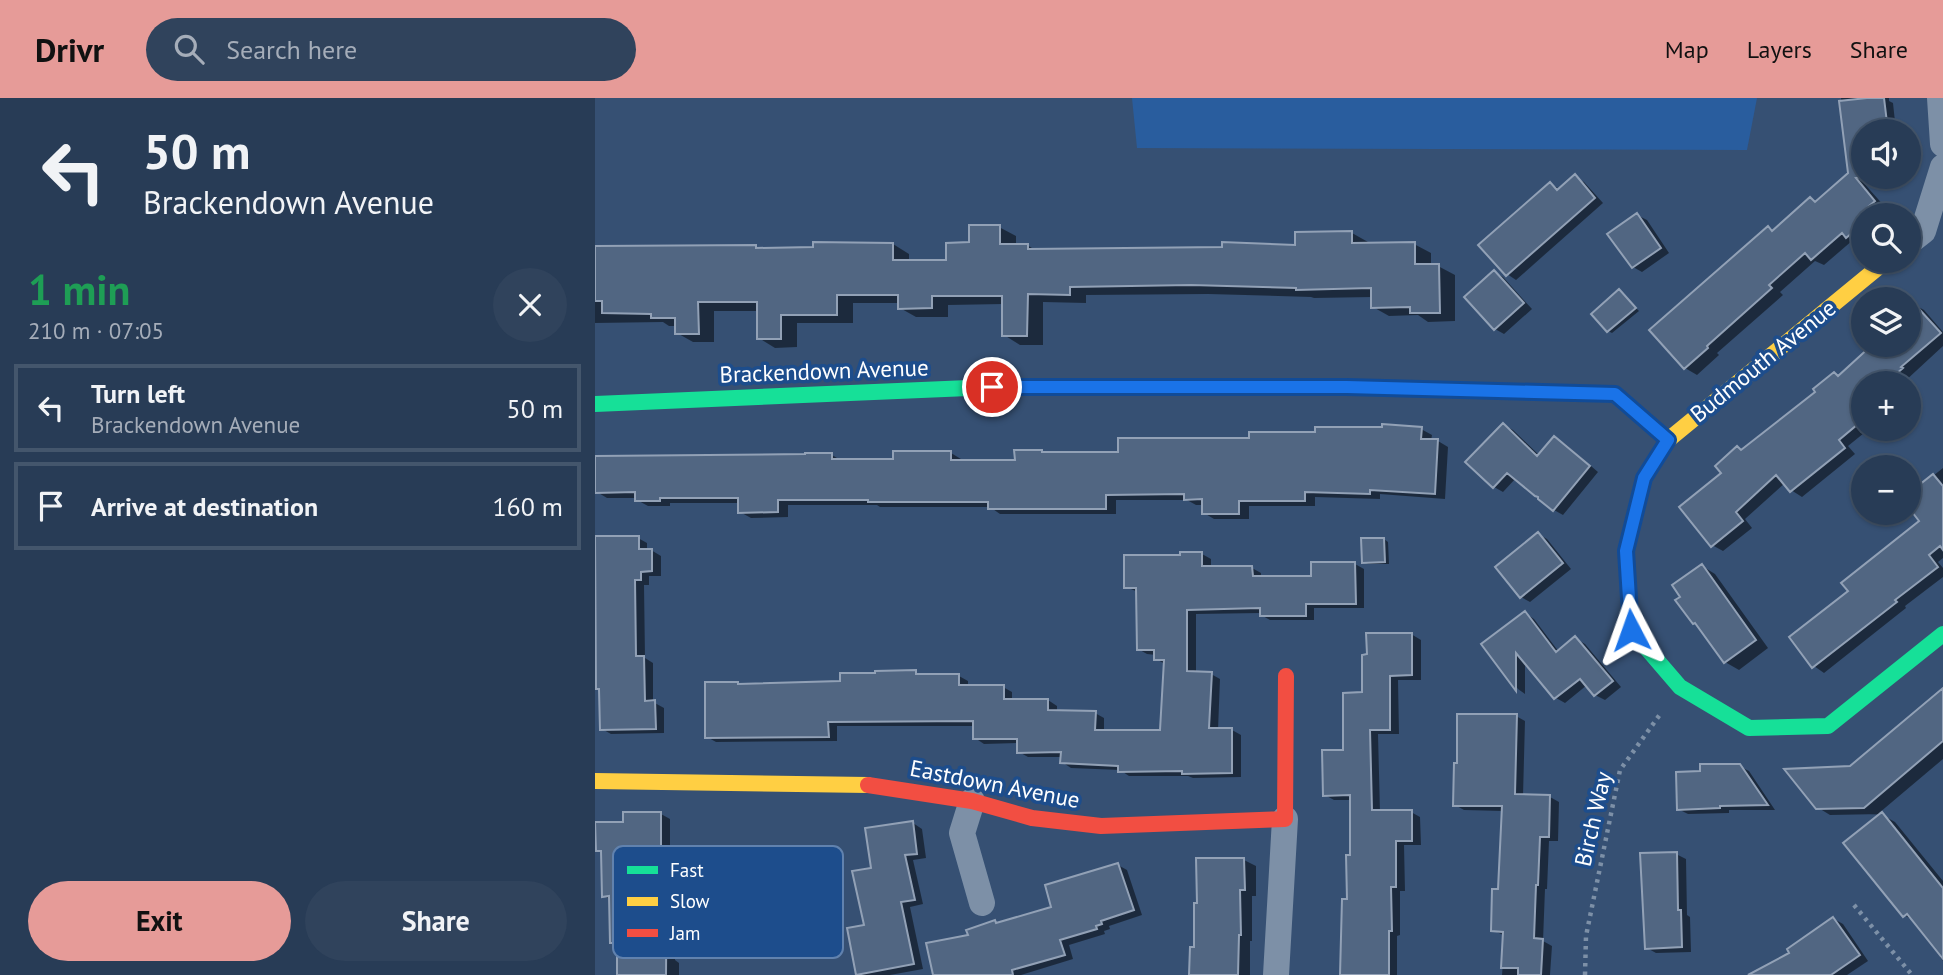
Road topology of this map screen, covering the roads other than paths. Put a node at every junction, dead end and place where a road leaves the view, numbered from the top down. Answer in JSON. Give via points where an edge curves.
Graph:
{"nodes":[{"id":1,"x":1940,"y":98,"type":"edge"},
{"id":2,"x":1943,"y":144,"type":"edge"},
{"id":3,"x":1943,"y":167,"type":"edge"},
{"id":4,"x":1925,"y":238,"type":"edge"},
{"id":5,"x":1872,"y":273,"type":"edge"},
{"id":6,"x":595,"y":404,"type":"edge"},
{"id":7,"x":1668,"y":440,"type":"junction"},
{"id":8,"x":1943,"y":634,"type":"edge"},
{"id":9,"x":1286,"y":676,"type":"dead end"},
{"id":10,"x":595,"y":781,"type":"edge"},
{"id":11,"x":972,"y":801,"type":"junction"},
{"id":12,"x":1285,"y":819,"type":"junction"},
{"id":13,"x":982,"y":903,"type":"dead end"},
{"id":14,"x":1276,"y":975,"type":"edge"}],
"edges":[{"from":1,"to":2,"type":"street"},
{"from":3,"to":4,"type":"street"},
{"from":5,"to":7,"type":"street","name":"Budmouth Avenue"},
{"from":6,"to":7,"type":"street","name":"Brackendown Avenue","via":[[992,387],[1347,387],[1615,394]]},
{"from":7,"to":8,"type":"street","name":"Budmouth Avenue","via":[[1644,478],[1626,551],[1631,630],[1680,687],[1749,728],[1828,726]]},
{"from":9,"to":12,"type":"street"},
{"from":10,"to":11,"type":"street","name":"Eastdown Avenue","via":[[877,785]]},
{"from":11,"to":12,"type":"street","name":"Eastdown Avenue","via":[[1032,818],[1101,826]]},
{"from":11,"to":13,"type":"street","via":[[962,834]]},
{"from":12,"to":14,"type":"street"}]}
